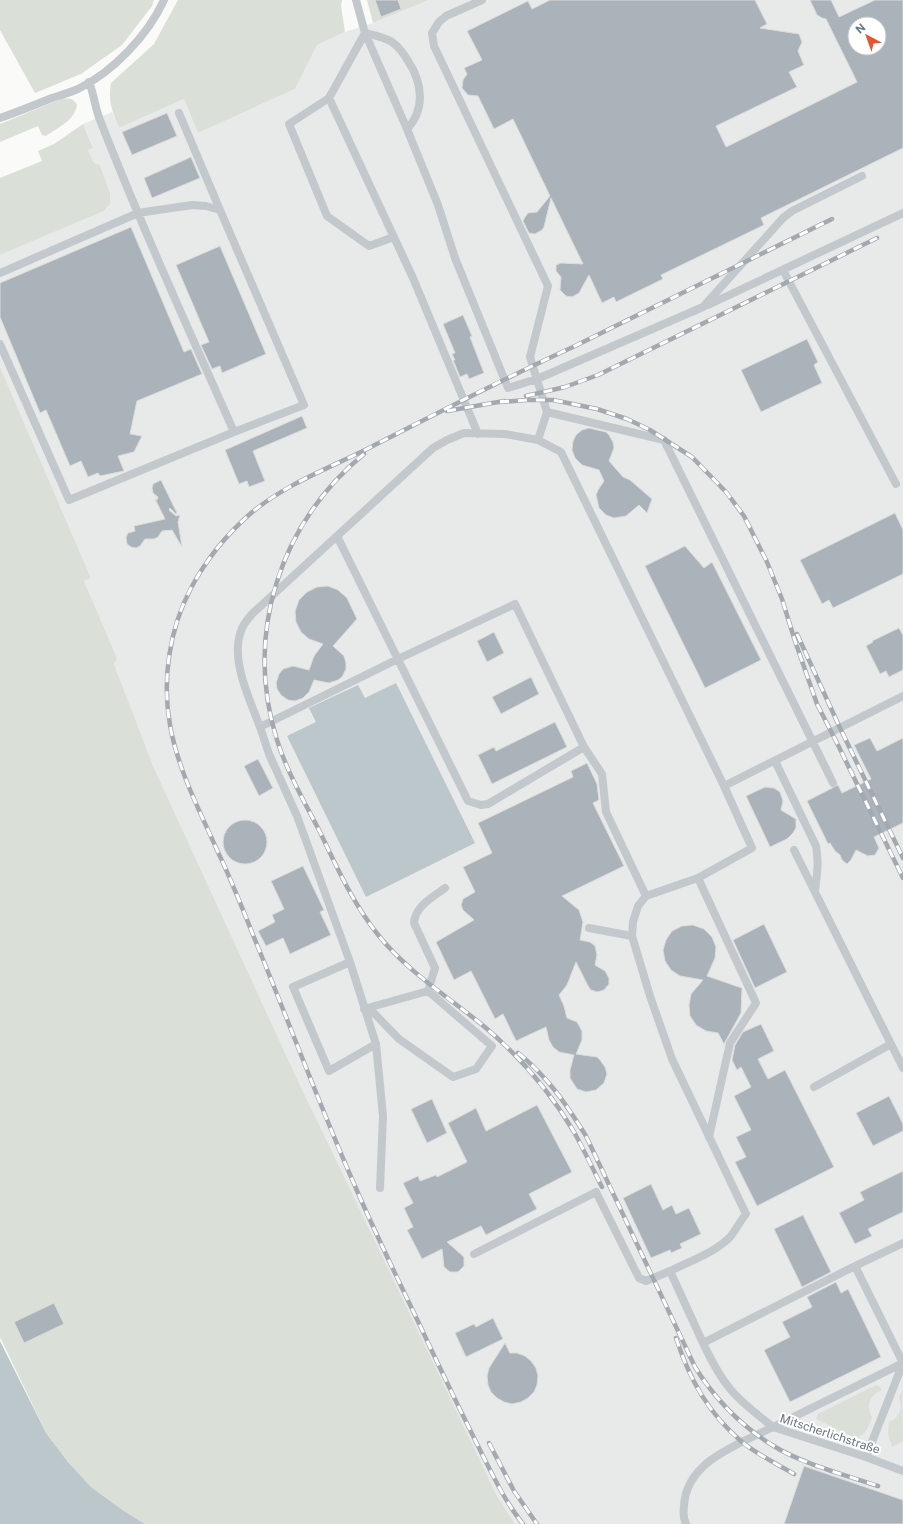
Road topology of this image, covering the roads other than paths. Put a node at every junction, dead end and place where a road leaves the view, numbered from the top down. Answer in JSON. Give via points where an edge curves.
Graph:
{"nodes":[{"id":1,"x":164,"y":0,"type":"edge"},
{"id":2,"x":356,"y":0,"type":"edge"},
{"id":3,"x":482,"y":0,"type":"edge"},
{"id":4,"x":365,"y":33,"type":"junction"},
{"id":5,"x":89,"y":82,"type":"junction"},
{"id":6,"x":328,"y":98,"type":"junction"},
{"id":7,"x":179,"y":113,"type":"dead end"},
{"id":8,"x":0,"y":118,"type":"edge"},
{"id":9,"x":407,"y":129,"type":"junction"},
{"id":10,"x":862,"y":176,"type":"dead end"},
{"id":11,"x":220,"y":210,"type":"junction"},
{"id":12,"x":138,"y":213,"type":"junction"},
{"id":13,"x":903,"y":213,"type":"edge"},
{"id":14,"x":394,"y":237,"type":"junction"},
{"id":15,"x":783,"y":270,"type":"junction"},
{"id":16,"x":0,"y":273,"type":"edge"},
{"id":17,"x":703,"y":307,"type":"junction"},
{"id":18,"x":0,"y":344,"type":"edge"},
{"id":19,"x":537,"y":379,"type":"junction"},
{"id":20,"x":547,"y":412,"type":"junction"},
{"id":21,"x":234,"y":432,"type":"junction"},
{"id":22,"x":478,"y":434,"type":"junction"},
{"id":23,"x":538,"y":440,"type":"junction"},
{"id":24,"x":896,"y":484,"type":"dead end"},
{"id":25,"x":337,"y":536,"type":"junction"},
{"id":26,"x":398,"y":659,"type":"junction"},
{"id":27,"x":903,"y":696,"type":"edge"},
{"id":28,"x":260,"y":727,"type":"junction"},
{"id":29,"x":812,"y":742,"type":"junction"},
{"id":30,"x":584,"y":748,"type":"junction"},
{"id":31,"x":775,"y":761,"type":"junction"},
{"id":32,"x":833,"y":783,"type":"dead end"},
{"id":33,"x":724,"y":786,"type":"junction"},
{"id":34,"x":794,"y":850,"type":"dead end"},
{"id":35,"x":698,"y":878,"type":"junction"},
{"id":36,"x":445,"y":888,"type":"dead end"},
{"id":37,"x":815,"y":890,"type":"junction"},
{"id":38,"x":646,"y":896,"type":"junction"},
{"id":39,"x":589,"y":928,"type":"dead end"},
{"id":40,"x":632,"y":936,"type":"junction"},
{"id":41,"x":350,"y":962,"type":"junction"},
{"id":42,"x":428,"y":991,"type":"junction"},
{"id":43,"x":367,"y":1008,"type":"junction"},
{"id":44,"x":376,"y":1044,"type":"junction"},
{"id":45,"x":891,"y":1044,"type":"junction"},
{"id":46,"x":903,"y":1068,"type":"edge"},
{"id":47,"x":814,"y":1087,"type":"dead end"},
{"id":48,"x":709,"y":1137,"type":"junction"},
{"id":49,"x":380,"y":1188,"type":"dead end"},
{"id":50,"x":903,"y":1243,"type":"edge"},
{"id":51,"x":474,"y":1254,"type":"dead end"},
{"id":52,"x":855,"y":1266,"type":"junction"},
{"id":53,"x":670,"y":1271,"type":"junction"},
{"id":54,"x":703,"y":1343,"type":"junction"},
{"id":55,"x":903,"y":1363,"type":"edge"},
{"id":56,"x":773,"y":1427,"type":"junction"},
{"id":57,"x":866,"y":1457,"type":"junction"},
{"id":58,"x":903,"y":1471,"type":"edge"},
{"id":59,"x":686,"y":1524,"type":"edge"}],
"edges":[{"from":1,"to":5,"type":"lane","via":[[138,40],[126,53]]},
{"from":2,"to":4,"type":"lane"},
{"from":3,"to":19,"type":"lane","via":[[446,16],[432,33],[434,46],[548,286],[530,357]]},
{"from":4,"to":6,"type":"lane"},
{"from":4,"to":9,"type":"lane"},
{"from":4,"to":9,"type":"lane","via":[[391,42],[403,52],[414,70],[420,102],[414,122]]},
{"from":5,"to":8,"type":"lane"},
{"from":5,"to":12,"type":"lane","via":[[99,118]]},
{"from":6,"to":14,"type":"lane"},
{"from":6,"to":14,"type":"lane","via":[[289,124],[327,216],[369,246]]},
{"from":7,"to":11,"type":"lane"},
{"from":9,"to":19,"type":"lane","via":[[438,205],[455,258],[508,388]]},
{"from":10,"to":17,"type":"lane","via":[[783,218]]},
{"from":11,"to":12,"type":"lane","via":[[192,205]]},
{"from":11,"to":21,"type":"lane","via":[[304,405]]},
{"from":12,"to":16,"type":"lane"},
{"from":12,"to":21,"type":"lane"},
{"from":13,"to":15,"type":"lane"},
{"from":14,"to":22,"type":"lane"},
{"from":15,"to":17,"type":"lane"},
{"from":15,"to":24,"type":"lane"},
{"from":17,"to":19,"type":"lane"},
{"from":18,"to":21,"type":"lane","via":[[69,500]]},
{"from":19,"to":20,"type":"lane"},
{"from":20,"to":23,"type":"lane"},
{"from":20,"to":29,"type":"lane","via":[[664,440]]},
{"from":22,"to":23,"type":"lane","via":[[505,434]]},
{"from":22,"to":25,"type":"lane","via":[[464,433],[433,448]]},
{"from":23,"to":33,"type":"lane","via":[[562,452]]},
{"from":25,"to":26,"type":"lane"},
{"from":25,"to":28,"type":"lane","via":[[253,613],[241,632],[238,645],[241,671]]},
{"from":26,"to":28,"type":"lane"},
{"from":26,"to":30,"type":"lane","via":[[515,604]]},
{"from":26,"to":30,"type":"lane","via":[[468,801],[481,805],[488,804]]},
{"from":27,"to":29,"type":"lane"},
{"from":28,"to":41,"type":"lane","via":[[269,754],[297,816]]},
{"from":29,"to":31,"type":"lane"},
{"from":29,"to":32,"type":"lane"},
{"from":30,"to":38,"type":"lane","via":[[602,774],[606,812]]},
{"from":31,"to":33,"type":"lane"},
{"from":31,"to":37,"type":"lane","via":[[816,846],[818,874]]},
{"from":33,"to":35,"type":"lane","via":[[752,848]]},
{"from":34,"to":37,"type":"lane"},
{"from":35,"to":38,"type":"lane"},
{"from":35,"to":48,"type":"lane","via":[[756,1003],[730,1043]]},
{"from":36,"to":42,"type":"lane","via":[[418,909],[414,917],[414,923],[435,968]]},
{"from":37,"to":45,"type":"lane"},
{"from":38,"to":40,"type":"lane","via":[[638,906]]},
{"from":39,"to":40,"type":"lane"},
{"from":40,"to":48,"type":"lane","via":[[672,1059]]},
{"from":41,"to":43,"type":"lane"},
{"from":41,"to":44,"type":"lane","via":[[293,987],[329,1071]]},
{"from":42,"to":43,"type":"lane"},
{"from":42,"to":43,"type":"lane","via":[[492,1046],[476,1068],[453,1078],[399,1039]]},
{"from":43,"to":44,"type":"lane"},
{"from":44,"to":49,"type":"lane","via":[[383,1116]]},
{"from":45,"to":46,"type":"lane"},
{"from":45,"to":47,"type":"lane"},
{"from":48,"to":53,"type":"lane","via":[[746,1214],[724,1243]]},
{"from":50,"to":52,"type":"lane"},
{"from":51,"to":53,"type":"lane","via":[[596,1192],[639,1278],[646,1281]]},
{"from":52,"to":54,"type":"lane"},
{"from":52,"to":55,"type":"lane"},
{"from":53,"to":54,"type":"lane"},
{"from":54,"to":56,"type":"lane","via":[[732,1392]]},
{"from":55,"to":56,"type":"lane"},
{"from":55,"to":57,"type":"lane"},
{"from":56,"to":57,"type":"lane","name":"Mitscherlichstraße"},
{"from":56,"to":59,"type":"lane","name":"Mitscherlichstraße","via":[[725,1451],[701,1468],[684,1495],[683,1519]]},
{"from":57,"to":58,"type":"lane","name":"Mitscherlichstraße"}]}
